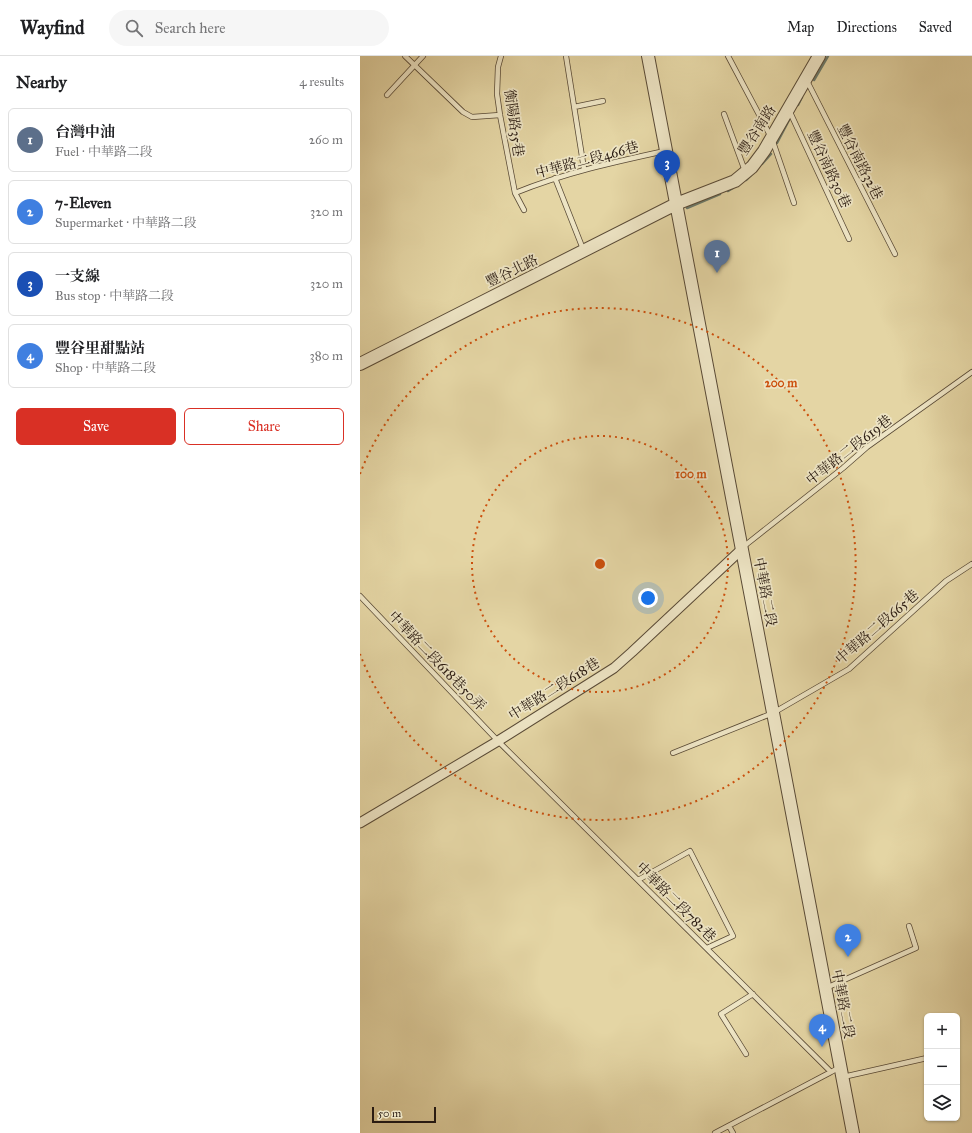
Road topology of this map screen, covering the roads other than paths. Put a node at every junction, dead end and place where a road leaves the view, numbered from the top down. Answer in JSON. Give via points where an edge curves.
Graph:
{"nodes":[{"id":1,"x":405,"y":56,"type":"edge"},
{"id":2,"x":423,"y":56,"type":"edge"},
{"id":3,"x":501,"y":56,"type":"edge"},
{"id":4,"x":566,"y":56,"type":"edge"},
{"id":5,"x":648,"y":56,"type":"edge"},
{"id":6,"x":728,"y":56,"type":"edge"},
{"id":7,"x":819,"y":56,"type":"edge"},
{"id":8,"x":414,"y":65,"type":"junction"},
{"id":9,"x":806,"y":79,"type":"junction"},
{"id":10,"x":387,"y":95,"type":"dead end"},
{"id":11,"x":603,"y":101,"type":"dead end"},
{"id":12,"x":574,"y":107,"type":"junction"},
{"id":13,"x":789,"y":109,"type":"junction"},
{"id":14,"x":724,"y":114,"type":"dead end"},
{"id":15,"x":500,"y":115,"type":"junction"},
{"id":16,"x":772,"y":139,"type":"junction"},
{"id":17,"x":666,"y":151,"type":"junction"},
{"id":18,"x":584,"y":169,"type":"junction"},
{"id":19,"x":746,"y":172,"type":"junction"},
{"id":20,"x":555,"y":178,"type":"junction"},
{"id":21,"x":515,"y":192,"type":"junction"},
{"id":22,"x":794,"y":203,"type":"dead end"},
{"id":23,"x":676,"y":204,"type":"junction"},
{"id":24,"x":524,"y":210,"type":"dead end"},
{"id":25,"x":850,"y":239,"type":"dead end"},
{"id":26,"x":584,"y":251,"type":"junction"},
{"id":27,"x":895,"y":254,"type":"dead end"},
{"id":28,"x":360,"y":364,"type":"edge"},
{"id":29,"x":972,"y":372,"type":"edge"},
{"id":30,"x":742,"y":549,"type":"junction"},
{"id":31,"x":972,"y":564,"type":"edge"},
{"id":32,"x":360,"y":596,"type":"edge"},
{"id":33,"x":773,"y":713,"type":"junction"},
{"id":34,"x":498,"y":741,"type":"junction"},
{"id":35,"x":673,"y":753,"type":"dead end"},
{"id":36,"x":360,"y":823,"type":"edge"},
{"id":37,"x":638,"y":880,"type":"junction"},
{"id":38,"x":910,"y":926,"type":"dead end"},
{"id":39,"x":707,"y":948,"type":"junction"},
{"id":40,"x":825,"y":988,"type":"junction"},
{"id":41,"x":753,"y":994,"type":"junction"},
{"id":42,"x":746,"y":1054,"type":"dead end"},
{"id":43,"x":924,"y":1058,"type":"edge"},
{"id":44,"x":838,"y":1072,"type":"junction"},
{"id":45,"x":729,"y":1126,"type":"junction"},
{"id":46,"x":715,"y":1133,"type":"edge"},
{"id":47,"x":733,"y":1133,"type":"edge"},
{"id":48,"x":853,"y":1133,"type":"edge"}],
"edges":[{"from":1,"to":8,"type":"lane"},
{"from":2,"to":8,"type":"lane"},
{"from":3,"to":15,"type":"lane","name":"衡陽路35巷","via":[[498,67]]},
{"from":4,"to":12,"type":"lane"},
{"from":5,"to":17,"type":"street","name":"中華路二段"},
{"from":6,"to":16,"type":"lane"},
{"from":7,"to":9,"type":"street","name":"豐谷南路"},
{"from":8,"to":10,"type":"lane"},
{"from":8,"to":15,"type":"lane","via":[[463,112],[472,117]]},
{"from":9,"to":13,"type":"street","name":"豐谷南路"},
{"from":9,"to":27,"type":"lane","name":"豐谷南路32巷"},
{"from":11,"to":12,"type":"lane"},
{"from":12,"to":18,"type":"lane"},
{"from":13,"to":16,"type":"street","name":"豐谷南路"},
{"from":13,"to":25,"type":"lane","name":"豐谷南路30巷"},
{"from":14,"to":19,"type":"lane"},
{"from":15,"to":21,"type":"lane","name":"衡陽路35巷"},
{"from":16,"to":19,"type":"street","name":"豐谷南路"},
{"from":16,"to":22,"type":"lane"},
{"from":17,"to":18,"type":"lane","name":"中華路二段466巷"},
{"from":17,"to":23,"type":"street","name":"中華路二段"},
{"from":18,"to":20,"type":"lane","name":"中華路二段466巷"},
{"from":19,"to":23,"type":"street","name":"豐谷南路","via":[[735,181]]},
{"from":20,"to":21,"type":"lane","name":"中華路二段466巷"},
{"from":20,"to":26,"type":"lane"},
{"from":21,"to":24,"type":"lane","name":"衡陽路35巷"},
{"from":23,"to":26,"type":"street","name":"豐谷北路"},
{"from":23,"to":30,"type":"street","name":"中華路二段"},
{"from":26,"to":28,"type":"street","name":"豐谷北路"},
{"from":29,"to":30,"type":"lane","name":"中華路二段619巷","via":[[867,447]]},
{"from":30,"to":33,"type":"street","name":"中華路二段"},
{"from":30,"to":34,"type":"street","name":"中華路二段618巷","via":[[614,668]]},
{"from":31,"to":33,"type":"lane","name":"中華路二段665巷","via":[[946,581],[849,669]]},
{"from":32,"to":34,"type":"lane","name":"中華路二段618巷50弄"},
{"from":33,"to":35,"type":"lane","name":"中華路二段665巷"},
{"from":33,"to":40,"type":"street","name":"中華路二段"},
{"from":34,"to":36,"type":"street","name":"中華路二段618巷"},
{"from":34,"to":37,"type":"lane","name":"中華路二段782巷"},
{"from":37,"to":39,"type":"lane","name":"中華路二段782巷"},
{"from":37,"to":39,"type":"lane","via":[[690,851],[734,936]]},
{"from":38,"to":40,"type":"lane","via":[[916,948]]},
{"from":39,"to":41,"type":"lane","name":"中華路二段782巷"},
{"from":40,"to":44,"type":"street","name":"中華路二段"},
{"from":41,"to":42,"type":"lane","via":[[721,1014]]},
{"from":41,"to":44,"type":"lane","name":"中華路二段782巷"},
{"from":43,"to":44,"type":"lane"},
{"from":44,"to":45,"type":"lane"},
{"from":44,"to":48,"type":"street","name":"中華路二段"},
{"from":45,"to":46,"type":"lane"},
{"from":45,"to":47,"type":"lane"}]}
